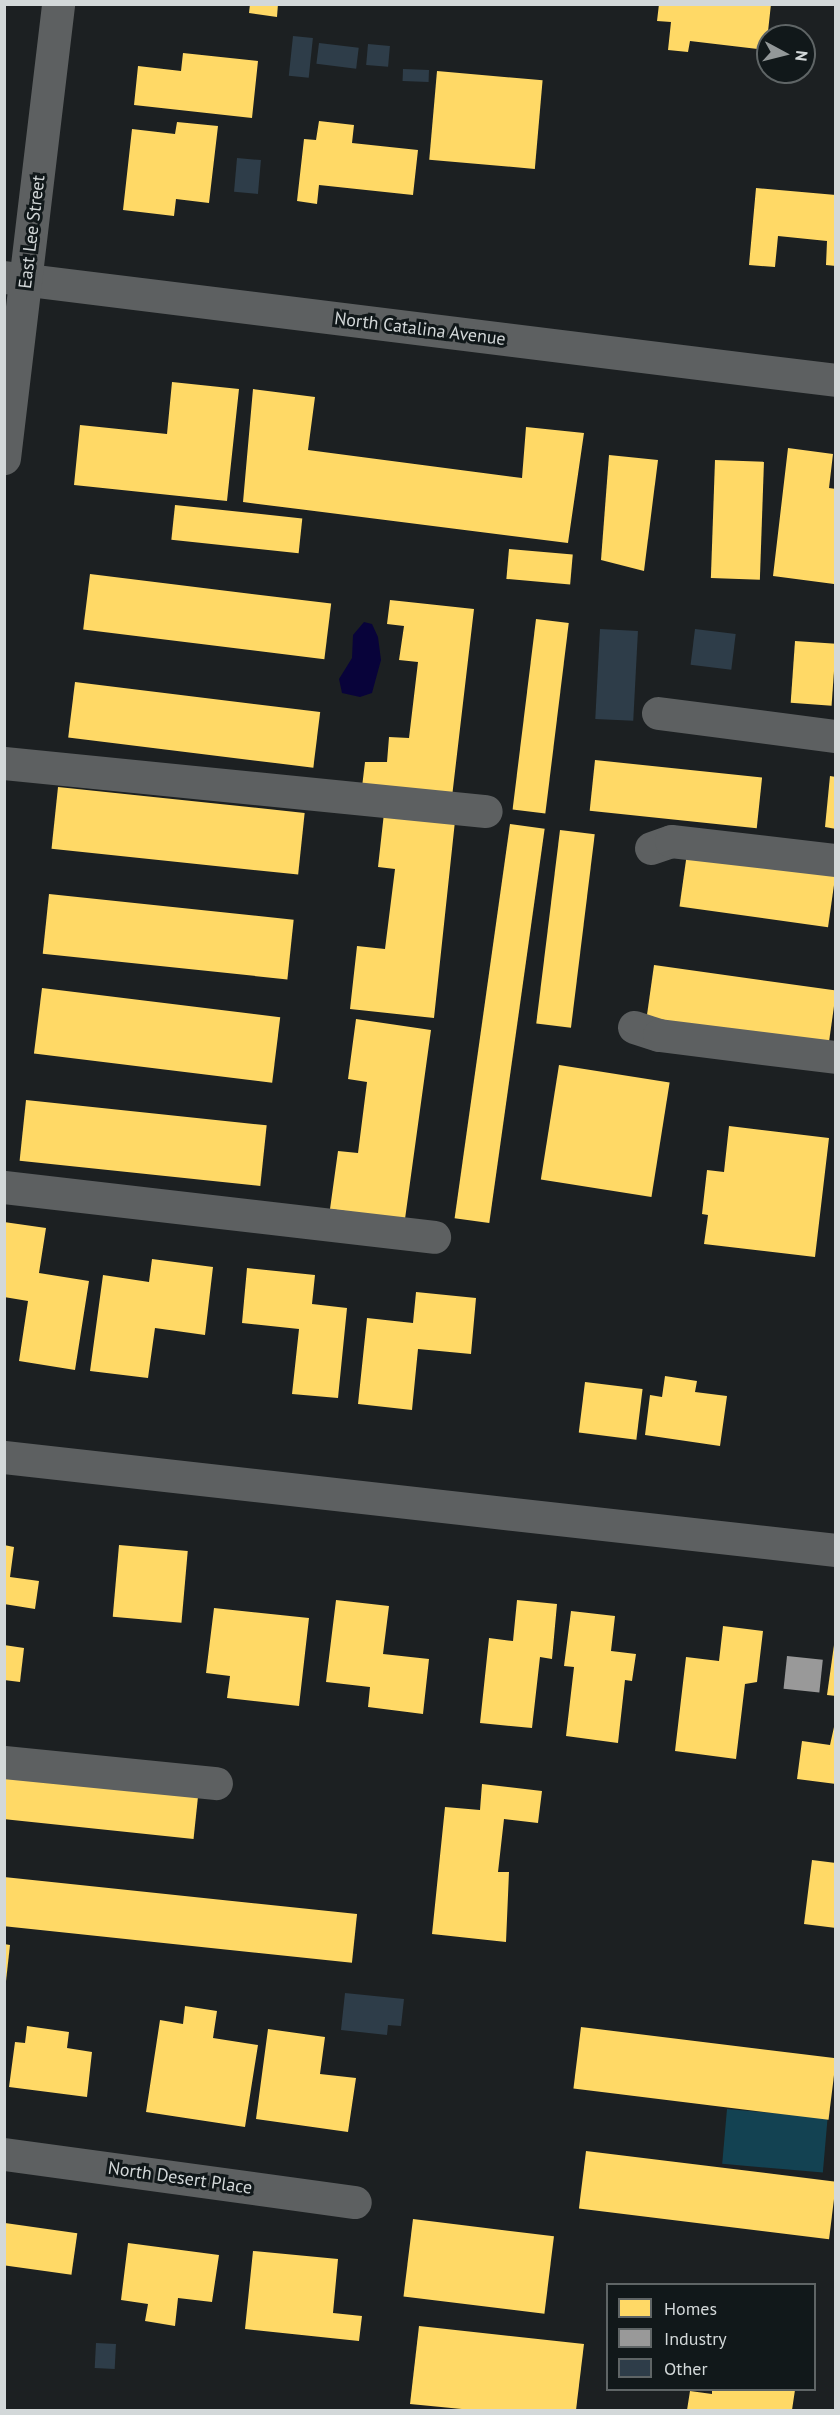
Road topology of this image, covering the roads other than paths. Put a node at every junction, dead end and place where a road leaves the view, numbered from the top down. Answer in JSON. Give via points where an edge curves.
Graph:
{"nodes":[{"id":1,"x":58,"y":4,"type":"edge"},
{"id":2,"x":16,"y":279,"type":"edge"},
{"id":3,"x":836,"y":380,"type":"edge"},
{"id":4,"x":4,"y":458,"type":"edge"},
{"id":5,"x":658,"y":713,"type":"dead end"},
{"id":6,"x":836,"y":736,"type":"edge"},
{"id":7,"x":4,"y":763,"type":"edge"},
{"id":8,"x":486,"y":811,"type":"dead end"},
{"id":9,"x":651,"y":848,"type":"dead end"},
{"id":10,"x":836,"y":860,"type":"edge"},
{"id":11,"x":634,"y":1027,"type":"dead end"},
{"id":12,"x":836,"y":1058,"type":"edge"},
{"id":13,"x":4,"y":1187,"type":"edge"},
{"id":14,"x":434,"y":1238,"type":"dead end"},
{"id":15,"x":4,"y":1457,"type":"edge"},
{"id":16,"x":836,"y":1550,"type":"edge"},
{"id":17,"x":4,"y":1762,"type":"edge"},
{"id":18,"x":216,"y":1783,"type":"dead end"},
{"id":19,"x":4,"y":2154,"type":"edge"},
{"id":20,"x":356,"y":2202,"type":"dead end"}],
"edges":[{"from":1,"to":2,"type":"street","name":"East Lee Street"},
{"from":2,"to":3,"type":"street","name":"North Catalina Avenue"},
{"from":2,"to":4,"type":"street","name":"East Lee Street"},
{"from":5,"to":6,"type":"street"},
{"from":7,"to":8,"type":"street"},
{"from":9,"to":10,"type":"street","via":[[671,841]]},
{"from":11,"to":12,"type":"street","via":[[659,1035]]},
{"from":13,"to":14,"type":"street"},
{"from":15,"to":16,"type":"street"},
{"from":17,"to":18,"type":"street"},
{"from":19,"to":20,"type":"street","name":"North Desert Place"}]}
